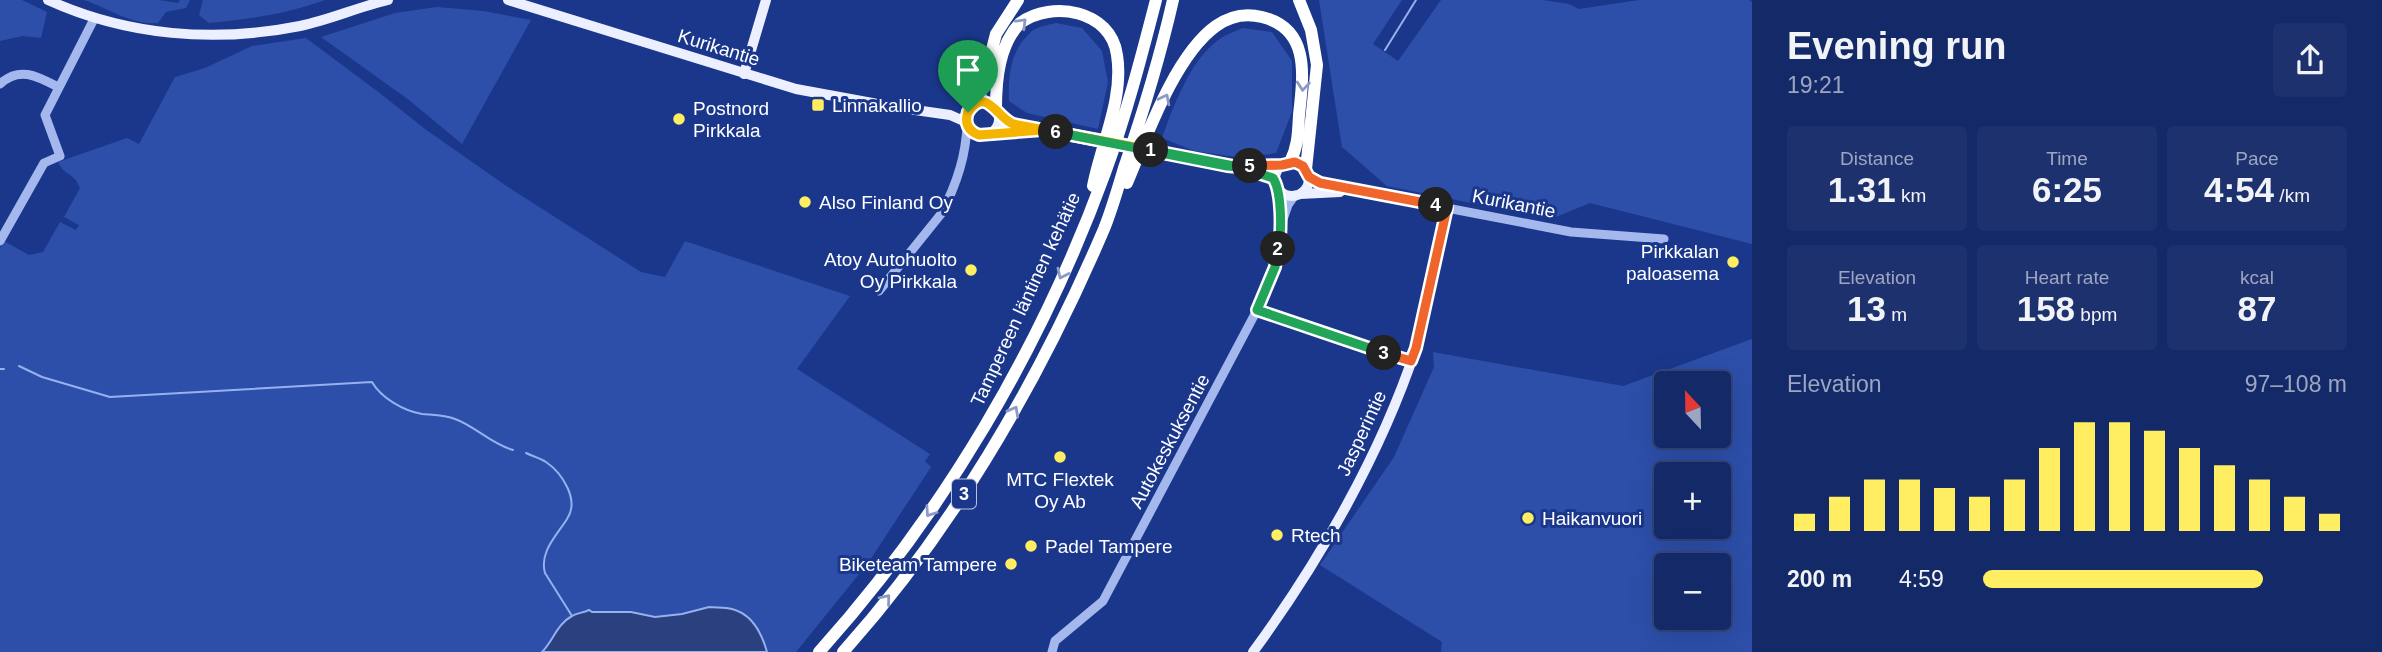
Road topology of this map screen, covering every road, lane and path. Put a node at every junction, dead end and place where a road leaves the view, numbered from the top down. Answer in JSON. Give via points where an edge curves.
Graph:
{"nodes":[{"id":1,"x":48,"y":0,"type":"edge"},
{"id":2,"x":388,"y":0,"type":"edge"},
{"id":3,"x":508,"y":0,"type":"edge"},
{"id":4,"x":766,"y":0,"type":"edge"},
{"id":5,"x":1018,"y":0,"type":"edge"},
{"id":6,"x":1156,"y":0,"type":"edge"},
{"id":7,"x":1173,"y":0,"type":"edge"},
{"id":8,"x":1299,"y":0,"type":"edge"},
{"id":9,"x":94,"y":19,"type":"junction"},
{"id":10,"x":744,"y":74,"type":"junction"},
{"id":11,"x":0,"y":84,"type":"edge"},
{"id":12,"x":58,"y":87,"type":"junction"},
{"id":13,"x":975,"y":104,"type":"junction"},
{"id":14,"x":923,"y":111,"type":"junction"},
{"id":15,"x":997,"y":111,"type":"junction"},
{"id":16,"x":967,"y":123,"type":"junction"},
{"id":17,"x":1042,"y":130,"type":"junction"},
{"id":18,"x":987,"y":135,"type":"junction"},
{"id":19,"x":963,"y":158,"type":"junction"},
{"id":20,"x":1286,"y":164,"type":"junction"},
{"id":21,"x":1239,"y":167,"type":"junction"},
{"id":22,"x":1307,"y":173,"type":"junction"},
{"id":23,"x":1276,"y":184,"type":"junction"},
{"id":24,"x":1360,"y":190,"type":"junction"},
{"id":25,"x":1296,"y":195,"type":"junction"},
{"id":26,"x":1447,"y":208,"type":"junction"},
{"id":27,"x":1089,"y":211,"type":"junction"},
{"id":28,"x":1281,"y":225,"type":"junction"},
{"id":29,"x":1104,"y":227,"type":"junction"},
{"id":30,"x":1664,"y":239,"type":"dead end"},
{"id":31,"x":0,"y":241,"type":"edge"},
{"id":32,"x":879,"y":291,"type":"dead end"},
{"id":33,"x":1257,"y":310,"type":"junction"},
{"id":34,"x":1411,"y":361,"type":"junction"},
{"id":35,"x":819,"y":652,"type":"edge"},
{"id":36,"x":843,"y":652,"type":"edge"},
{"id":37,"x":1052,"y":652,"type":"edge"},
{"id":38,"x":1254,"y":652,"type":"edge"}],
"edges":[{"from":1,"to":9,"type":"main road"},
{"from":2,"to":9,"type":"main road","via":[[302,25],[238,35],[146,31]]},
{"from":3,"to":10,"type":"main road","name":"Kurikantie"},
{"from":4,"to":10,"type":"main road"},
{"from":5,"to":13,"type":"highway","via":[[996,34]]},
{"from":6,"to":27,"type":"highway","name":"Tampereen läntinen kehätie","number":"3","via":[[1124,118]]},
{"from":7,"to":29,"type":"highway","name":"Tampereen läntinen kehätie","number":"3","via":[[1155,75]]},
{"from":8,"to":22,"type":"highway","via":[[1311,30],[1317,65]]},
{"from":9,"to":12,"type":"street"},
{"from":10,"to":14,"type":"main road","name":"Kurikantie","via":[[822,95]]},
{"from":11,"to":12,"type":"street","via":[[18,73],[32,74]]},
{"from":12,"to":31,"type":"street","via":[[45,115],[60,156],[44,163]]},
{"from":13,"to":14,"type":"main road","name":"Kurikantie"},
{"from":13,"to":15,"type":"main road","via":[[989,103]]},
{"from":13,"to":16,"type":"main road"},
{"from":14,"to":16,"type":"main road","name":"Kurikantie"},
{"from":15,"to":17,"type":"main road","via":[[1007,121]]},
{"from":15,"to":18,"type":"main road","via":[[998,128]]},
{"from":15,"to":27,"type":"highway","one_way":true,"via":[[1002,58],[1021,21],[1044,8],[1067,5],[1091,13],[1103,24],[1114,44],[1118,74]]},
{"from":16,"to":18,"type":"main road","via":[[974,133]]},
{"from":16,"to":19,"type":"street"},
{"from":17,"to":18,"type":"main road"},
{"from":17,"to":21,"type":"main road","bridge":true},
{"from":18,"to":19,"type":"street"},
{"from":19,"to":32,"type":"street","via":[[940,214]]},
{"from":20,"to":21,"type":"main road"},
{"from":20,"to":22,"type":"main road","via":[[1299,163]]},
{"from":20,"to":23,"type":"main road","via":[[1276,173]]},
{"from":29,"to":20,"type":"highway","one_way":true,"via":[[1185,62],[1207,33],[1234,17],[1250,15],[1273,21],[1288,32],[1301,54],[1304,83],[1297,145]]},
{"from":21,"to":23,"type":"main road","via":[[1273,178]]},
{"from":22,"to":24,"type":"main road","name":"Kurikantie","via":[[1320,183]]},
{"from":22,"to":25,"type":"main road","via":[[1306,188]]},
{"from":23,"to":25,"type":"main road","via":[[1284,194]]},
{"from":23,"to":28,"type":"street","name":"Autokeskuksentie"},
{"from":24,"to":25,"type":"main road","name":"Kurikantie"},
{"from":24,"to":26,"type":"main road","name":"Kurikantie"},
{"from":25,"to":28,"type":"street","name":"Autokeskuksentie"},
{"from":26,"to":30,"type":"street","name":"Kurikantie","via":[[1571,232]]},
{"from":26,"to":34,"type":"main road","name":"Jasperintie"},
{"from":27,"to":35,"type":"highway","name":"Tampereen läntinen kehätie","number":"3","one_way":true,"via":[[1046,310],[965,460],[887,572]]},
{"from":28,"to":33,"type":"street","name":"Autokeskuksentie","via":[[1275,267]]},
{"from":36,"to":29,"type":"highway","name":"Tampereen läntinen kehätie","number":"3","one_way":true,"via":[[946,522],[988,456],[1030,382]]},
{"from":33,"to":34,"type":"street"},
{"from":33,"to":37,"type":"street","name":"Autokeskuksentie","via":[[1103,601],[1055,641]]},
{"from":34,"to":38,"type":"main road","name":"Jasperintie","via":[[1369,461]]}]}
